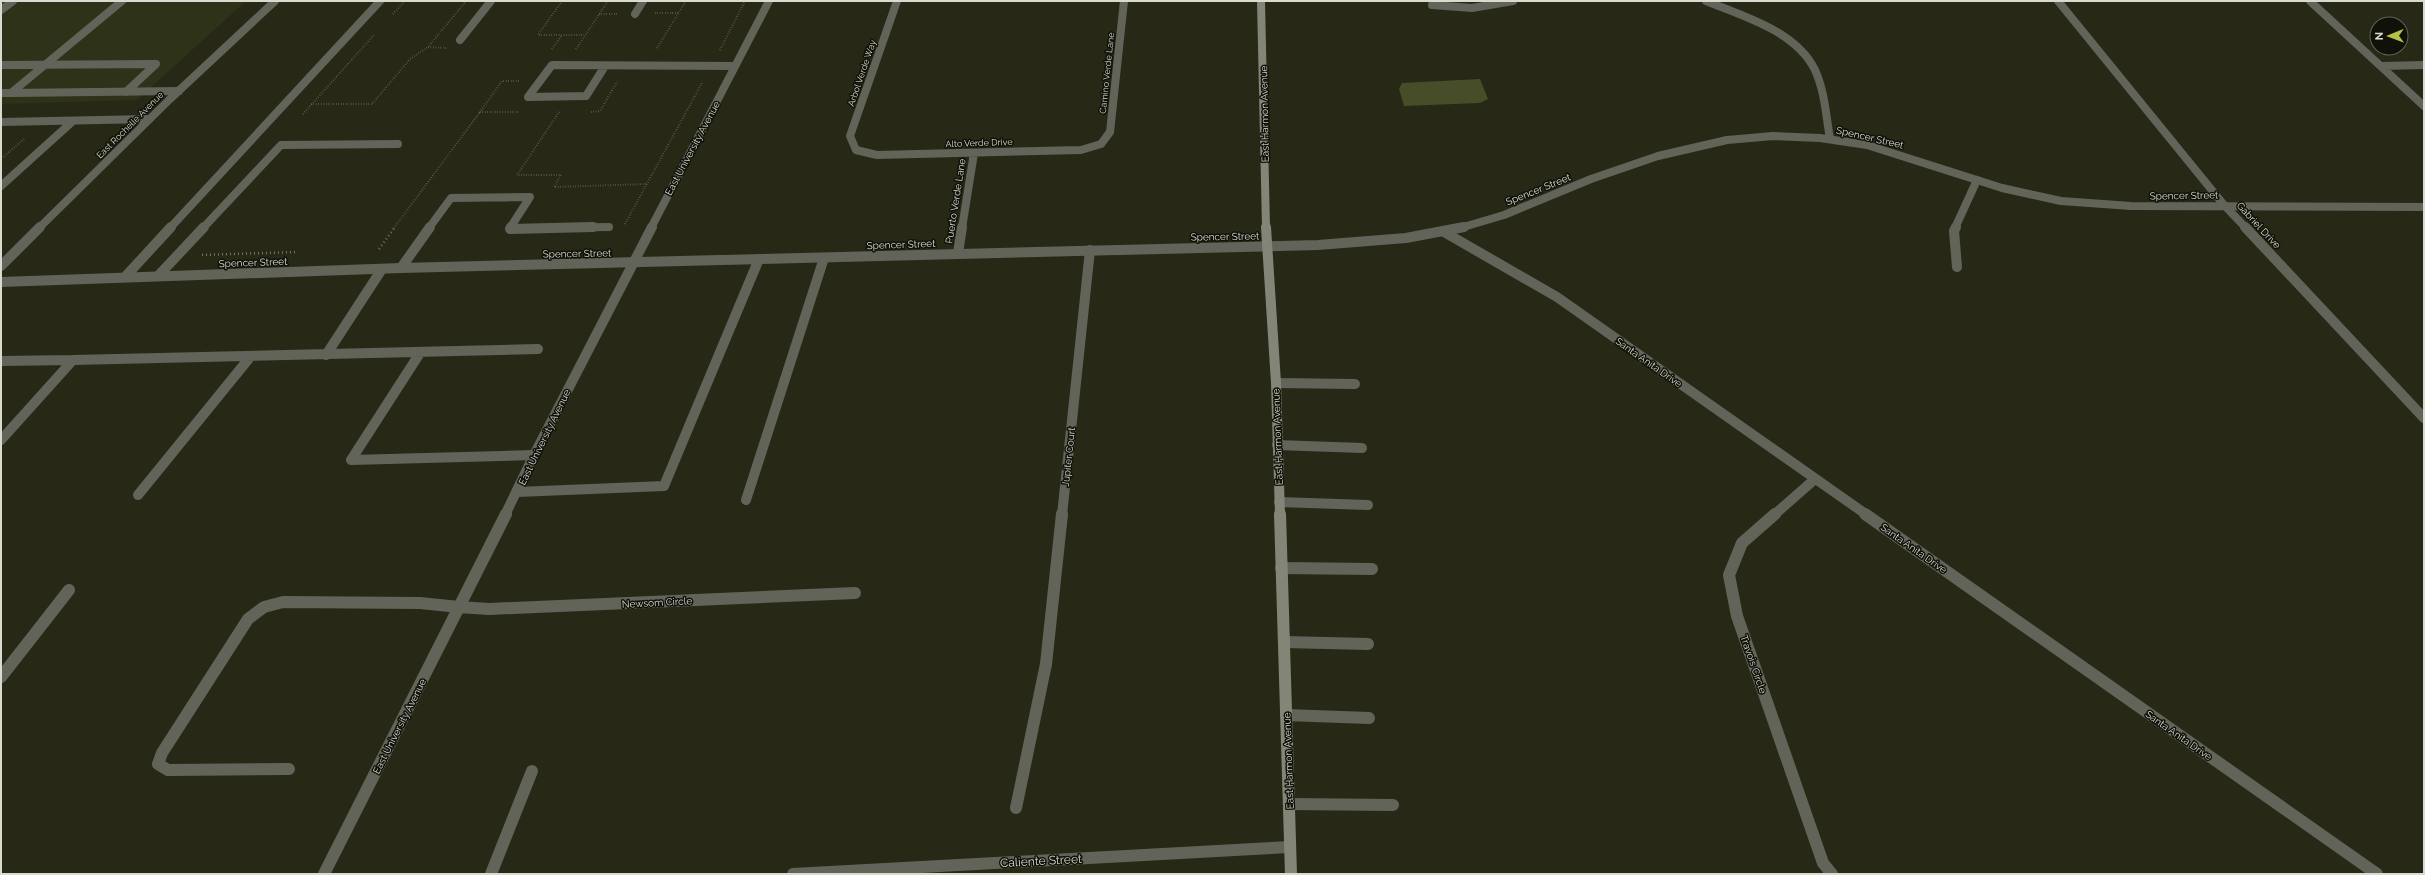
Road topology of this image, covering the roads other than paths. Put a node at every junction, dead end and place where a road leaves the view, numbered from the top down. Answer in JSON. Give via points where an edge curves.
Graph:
{"nodes":[{"id":1,"x":13,"y":1,"type":"edge"},
{"id":2,"x":122,"y":1,"type":"edge"},
{"id":3,"x":275,"y":1,"type":"edge"},
{"id":4,"x":380,"y":1,"type":"edge"},
{"id":5,"x":491,"y":1,"type":"edge"},
{"id":6,"x":643,"y":1,"type":"edge"},
{"id":7,"x":768,"y":1,"type":"edge"},
{"id":8,"x":897,"y":1,"type":"edge"},
{"id":9,"x":1124,"y":1,"type":"edge"},
{"id":10,"x":1262,"y":1,"type":"edge"},
{"id":11,"x":1512,"y":1,"type":"edge"},
{"id":12,"x":1706,"y":1,"type":"edge"},
{"id":13,"x":2058,"y":1,"type":"edge"},
{"id":14,"x":2310,"y":1,"type":"edge"},
{"id":15,"x":1432,"y":5,"type":"dead end"},
{"id":16,"x":1,"y":10,"type":"edge"},
{"id":17,"x":635,"y":14,"type":"dead end"},
{"id":18,"x":460,"y":40,"type":"dead end"},
{"id":19,"x":46,"y":64,"type":"junction"},
{"id":20,"x":1,"y":65,"type":"edge"},
{"id":21,"x":2424,"y":65,"type":"edge"},
{"id":22,"x":605,"y":66,"type":"junction"},
{"id":23,"x":734,"y":66,"type":"junction"},
{"id":24,"x":2382,"y":66,"type":"junction"},
{"id":25,"x":179,"y":91,"type":"junction"},
{"id":26,"x":126,"y":92,"type":"junction"},
{"id":27,"x":1,"y":93,"type":"edge"},
{"id":28,"x":11,"y":93,"type":"junction"},
{"id":29,"x":2424,"y":106,"type":"edge"},
{"id":30,"x":149,"y":119,"type":"junction"},
{"id":31,"x":73,"y":121,"type":"junction"},
{"id":32,"x":1,"y":122,"type":"edge"},
{"id":33,"x":1830,"y":139,"type":"junction"},
{"id":34,"x":398,"y":144,"type":"dead end"},
{"id":35,"x":1101,"y":144,"type":"joint"},
{"id":36,"x":856,"y":150,"type":"joint"},
{"id":37,"x":974,"y":153,"type":"junction"},
{"id":38,"x":1977,"y":180,"type":"junction"},
{"id":39,"x":1,"y":186,"type":"edge"},
{"id":40,"x":2224,"y":205,"type":"junction"},
{"id":41,"x":2424,"y":207,"type":"edge"},
{"id":42,"x":609,"y":227,"type":"dead end"},
{"id":43,"x":1444,"y":232,"type":"junction"},
{"id":44,"x":1266,"y":246,"type":"junction"},
{"id":45,"x":1090,"y":250,"type":"junction"},
{"id":46,"x":958,"y":253,"type":"junction"},
{"id":47,"x":824,"y":258,"type":"junction"},
{"id":48,"x":759,"y":259,"type":"junction"},
{"id":49,"x":632,"y":262,"type":"junction"},
{"id":50,"x":1,"y":266,"type":"edge"},
{"id":51,"x":1957,"y":267,"type":"dead end"},
{"id":52,"x":401,"y":268,"type":"junction"},
{"id":53,"x":382,"y":269,"type":"junction"},
{"id":54,"x":158,"y":276,"type":"junction"},
{"id":55,"x":125,"y":277,"type":"junction"},
{"id":56,"x":1,"y":282,"type":"edge"},
{"id":57,"x":538,"y":349,"type":"dead end"},
{"id":58,"x":420,"y":353,"type":"junction"},
{"id":59,"x":326,"y":355,"type":"junction"},
{"id":60,"x":251,"y":356,"type":"junction"},
{"id":61,"x":73,"y":360,"type":"junction"},
{"id":62,"x":1,"y":361,"type":"edge"},
{"id":63,"x":1276,"y":383,"type":"junction"},
{"id":64,"x":1354,"y":384,"type":"dead end"},
{"id":65,"x":2424,"y":418,"type":"edge"},
{"id":66,"x":1,"y":440,"type":"edge"},
{"id":67,"x":1277,"y":444,"type":"junction"},
{"id":68,"x":1362,"y":448,"type":"dead end"},
{"id":69,"x":534,"y":455,"type":"junction"},
{"id":70,"x":1815,"y":478,"type":"junction"},
{"id":71,"x":518,"y":492,"type":"junction"},
{"id":72,"x":138,"y":495,"type":"dead end"},
{"id":73,"x":746,"y":500,"type":"dead end"},
{"id":74,"x":1279,"y":502,"type":"junction"},
{"id":75,"x":1368,"y":505,"type":"dead end"},
{"id":76,"x":1281,"y":568,"type":"junction"},
{"id":77,"x":1372,"y":569,"type":"dead end"},
{"id":78,"x":69,"y":590,"type":"dead end"},
{"id":79,"x":855,"y":593,"type":"dead end"},
{"id":80,"x":459,"y":608,"type":"junction"},
{"id":81,"x":1284,"y":642,"type":"junction"},
{"id":82,"x":1368,"y":644,"type":"dead end"},
{"id":83,"x":1,"y":677,"type":"edge"},
{"id":84,"x":1286,"y":715,"type":"junction"},
{"id":85,"x":1369,"y":718,"type":"dead end"},
{"id":86,"x":289,"y":769,"type":"dead end"},
{"id":87,"x":532,"y":771,"type":"dead end"},
{"id":88,"x":1289,"y":804,"type":"junction"},
{"id":89,"x":1393,"y":805,"type":"dead end"},
{"id":90,"x":1016,"y":808,"type":"dead end"},
{"id":91,"x":1290,"y":847,"type":"junction"},
{"id":92,"x":324,"y":874,"type":"edge"},
{"id":93,"x":491,"y":874,"type":"edge"},
{"id":94,"x":793,"y":874,"type":"edge"},
{"id":95,"x":1291,"y":874,"type":"edge"},
{"id":96,"x":1832,"y":874,"type":"edge"},
{"id":97,"x":2377,"y":874,"type":"edge"}],
"edges":[{"from":1,"to":16,"type":"street"},
{"from":2,"to":19,"type":"street"},
{"from":3,"to":25,"type":"street","name":"East Rochelle Avenue"},
{"from":4,"to":55,"type":"street"},
{"from":5,"to":18,"type":"street"},
{"from":6,"to":17,"type":"street"},
{"from":7,"to":23,"type":"street","name":"East University Avenue"},
{"from":8,"to":36,"type":"street","name":"Arbol Verde Way","via":[[850,136]]},
{"from":9,"to":35,"type":"street","name":"Camino Verde Lane","via":[[1110,132]]},
{"from":10,"to":44,"type":"main road","name":"East Harmon Avenue"},
{"from":11,"to":15,"type":"street","via":[[1482,8],[1455,9]]},
{"from":12,"to":33,"type":"street","via":[[1759,22],[1793,45],[1810,62],[1820,84]]},
{"from":13,"to":40,"type":"street","name":"Gabriel Drive"},
{"from":14,"to":24,"type":"street"},
{"from":19,"to":20,"type":"street"},
{"from":19,"to":26,"type":"street","via":[[156,64]]},
{"from":19,"to":28,"type":"street"},
{"from":21,"to":24,"type":"street"},
{"from":22,"to":22,"type":"street","via":[[552,65],[528,97],[586,96]]},
{"from":22,"to":23,"type":"street"},
{"from":23,"to":49,"type":"street","name":"East University Avenue"},
{"from":24,"to":29,"type":"street"},
{"from":25,"to":26,"type":"street"},
{"from":25,"to":30,"type":"street","name":"East Rochelle Avenue"},
{"from":26,"to":28,"type":"street"},
{"from":27,"to":28,"type":"street"},
{"from":30,"to":31,"type":"street"},
{"from":30,"to":50,"type":"street","name":"East Rochelle Avenue"},
{"from":31,"to":32,"type":"street"},
{"from":31,"to":39,"type":"street"},
{"from":33,"to":38,"type":"street","name":"Spencer Street","via":[[1895,152]]},
{"from":33,"to":43,"type":"street","name":"Spencer Street","via":[[1753,137],[1670,154],[1595,177],[1491,220]]},
{"from":34,"to":54,"type":"street","via":[[281,145]]},
{"from":35,"to":37,"type":"street","name":"Alto Verde Drive","via":[[1081,150]]},
{"from":36,"to":37,"type":"street","name":"Alto Verde Drive","via":[[876,155]]},
{"from":37,"to":46,"type":"street","name":"Puerto Verde Lane"},
{"from":38,"to":40,"type":"street","name":"Spencer Street","via":[[2039,197],[2082,203],[2134,206]]},
{"from":38,"to":51,"type":"street","via":[[1954,231]]},
{"from":40,"to":41,"type":"street","name":"Spencer Street"},
{"from":40,"to":65,"type":"street","name":"Gabriel Drive"},
{"from":42,"to":52,"type":"street","via":[[510,229],[530,197],[451,198]]},
{"from":43,"to":44,"type":"street","name":"Spencer Street","via":[[1379,240]]},
{"from":43,"to":70,"type":"street","name":"Santa Anita Drive","via":[[1557,297]]},
{"from":44,"to":45,"type":"street","name":"Spencer Street"},
{"from":44,"to":63,"type":"main road","name":"East Harmon Avenue"},
{"from":45,"to":46,"type":"street","name":"Spencer Street"},
{"from":45,"to":90,"type":"street","name":"Jupiter Court","via":[[1046,664]]},
{"from":46,"to":47,"type":"street","name":"Spencer Street"},
{"from":47,"to":48,"type":"street","name":"Spencer Street"},
{"from":47,"to":73,"type":"street"},
{"from":48,"to":49,"type":"street","name":"Spencer Street"},
{"from":48,"to":71,"type":"street","via":[[664,486]]},
{"from":49,"to":52,"type":"street","name":"Spencer Street"},
{"from":49,"to":69,"type":"street","name":"East University Avenue"},
{"from":52,"to":53,"type":"street","name":"Spencer Street"},
{"from":53,"to":54,"type":"street","name":"Spencer Street"},
{"from":53,"to":59,"type":"street"},
{"from":54,"to":55,"type":"street","name":"Spencer Street"},
{"from":55,"to":56,"type":"street","name":"Spencer Street"},
{"from":57,"to":58,"type":"street"},
{"from":58,"to":59,"type":"street"},
{"from":58,"to":69,"type":"street","via":[[351,460]]},
{"from":59,"to":60,"type":"street"},
{"from":60,"to":61,"type":"street"},
{"from":60,"to":72,"type":"street"},
{"from":61,"to":62,"type":"street"},
{"from":61,"to":66,"type":"street"},
{"from":63,"to":64,"type":"street"},
{"from":63,"to":67,"type":"main road","name":"East Harmon Avenue"},
{"from":67,"to":68,"type":"street"},
{"from":67,"to":74,"type":"main road","name":"East Harmon Avenue"},
{"from":69,"to":71,"type":"street","name":"East University Avenue"},
{"from":70,"to":96,"type":"street","name":"Travois Circle","via":[[1742,543],[1729,575],[1737,616],[1823,863]]},
{"from":70,"to":97,"type":"street","name":"Santa Anita Drive"},
{"from":71,"to":80,"type":"street","name":"East University Avenue"},
{"from":74,"to":75,"type":"street"},
{"from":74,"to":76,"type":"main road","name":"East Harmon Avenue"},
{"from":76,"to":77,"type":"street"},
{"from":76,"to":81,"type":"main road","name":"East Harmon Avenue"},
{"from":78,"to":83,"type":"street"},
{"from":79,"to":80,"type":"street","name":"Newsom Circle","via":[[489,609]]},
{"from":80,"to":86,"type":"street","name":"Newsom Circle","via":[[420,603],[283,602],[264,607],[248,619],[162,753],[158,764],[168,770]]},
{"from":80,"to":92,"type":"street","name":"East University Avenue"},
{"from":81,"to":82,"type":"street"},
{"from":81,"to":84,"type":"main road","name":"East Harmon Avenue"},
{"from":84,"to":85,"type":"street"},
{"from":84,"to":88,"type":"main road","name":"East Harmon Avenue"},
{"from":87,"to":93,"type":"street"},
{"from":88,"to":89,"type":"street"},
{"from":88,"to":91,"type":"main road","name":"East Harmon Avenue"},
{"from":91,"to":94,"type":"street","name":"Caliente Street"},
{"from":91,"to":95,"type":"main road","name":"East Harmon Avenue"}]}
